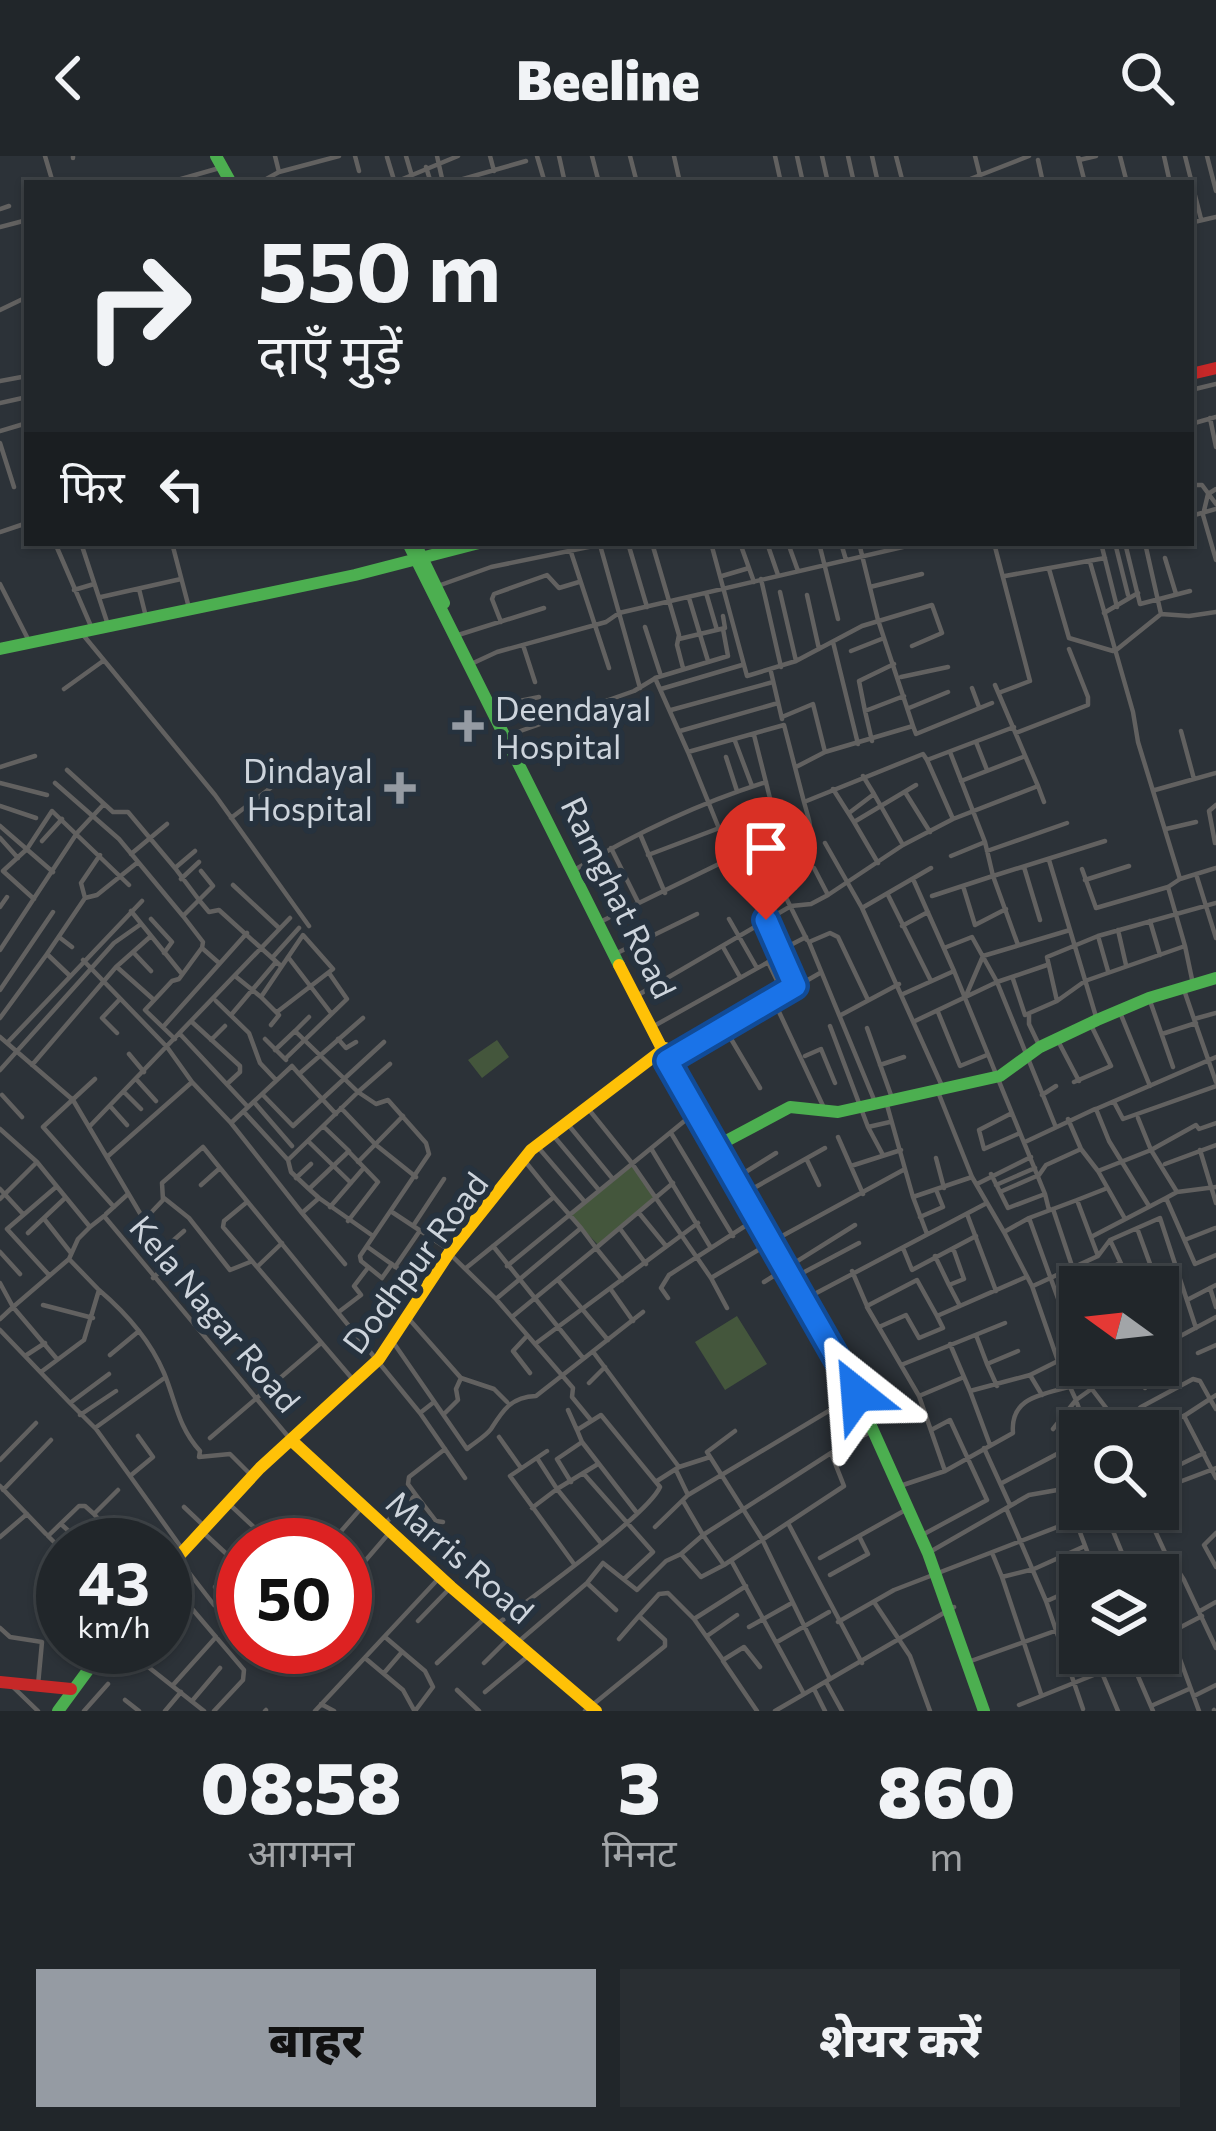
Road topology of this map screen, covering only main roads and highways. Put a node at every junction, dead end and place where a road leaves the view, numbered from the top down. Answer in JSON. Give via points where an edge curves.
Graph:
{"nodes":[{"id":1,"x":447,"y":546,"type":"edge"},
{"id":2,"x":458,"y":546,"type":"edge"},
{"id":3,"x":416,"y":552,"type":"edge"},
{"id":4,"x":0,"y":649,"type":"edge"},
{"id":5,"x":471,"y":664,"type":"junction"},
{"id":6,"x":1216,"y":978,"type":"edge"},
{"id":7,"x":666,"y":1055,"type":"junction"},
{"id":8,"x":715,"y":1146,"type":"junction"},
{"id":9,"x":771,"y":1242,"type":"junction"},
{"id":10,"x":806,"y":1298,"type":"junction"},
{"id":11,"x":292,"y":1440,"type":"junction"},
{"id":12,"x":192,"y":1540,"type":"edge"},
{"id":13,"x":930,"y":1552,"type":"junction"},
{"id":14,"x":85,"y":1674,"type":"edge"},
{"id":15,"x":5,"y":1682,"type":"edge"},
{"id":16,"x":65,"y":1700,"type":"edge"},
{"id":17,"x":590,"y":1709,"type":"edge"},
{"id":18,"x":987,"y":1711,"type":"edge"}],
"edges":[{"from":1,"to":3,"type":"main road"},
{"from":2,"to":3,"type":"main road"},
{"from":3,"to":4,"type":"main road","via":[[350,574]]},
{"from":3,"to":5,"type":"main road","name":"Ramghat Road"},
{"from":5,"to":7,"type":"main road","name":"Ramghat Road"},
{"from":5,"to":7,"type":"main road","name":"Ramghat Road"},
{"from":6,"to":8,"type":"main road","via":[[1094,1021],[996,1077],[826,1114],[790,1107]]},
{"from":7,"to":8,"type":"main road","name":"Ramghat Road"},
{"from":7,"to":8,"type":"main road","name":"Ramghat Road"},
{"from":7,"to":11,"type":"main road","name":"Dodhpur Road","via":[[537,1146],[450,1252],[379,1359]]},
{"from":8,"to":9,"type":"main road","name":"Ramghat Road"},
{"from":8,"to":9,"type":"main road","name":"Ramghat Road"},
{"from":9,"to":10,"type":"main road","name":"Ramghat Road"},
{"from":10,"to":13,"type":"main road","name":"Ramghat Road"},
{"from":10,"to":13,"type":"main road","name":"Ramghat Road","via":[[847,1366]]},
{"from":11,"to":12,"type":"main road","name":"Dodhpur Road"},
{"from":11,"to":17,"type":"main road","name":"Marris Road"},
{"from":13,"to":18,"type":"main road","name":"Ramghat Road"},
{"from":14,"to":16,"type":"main road"},
{"from":15,"to":16,"type":"main road"}]}
